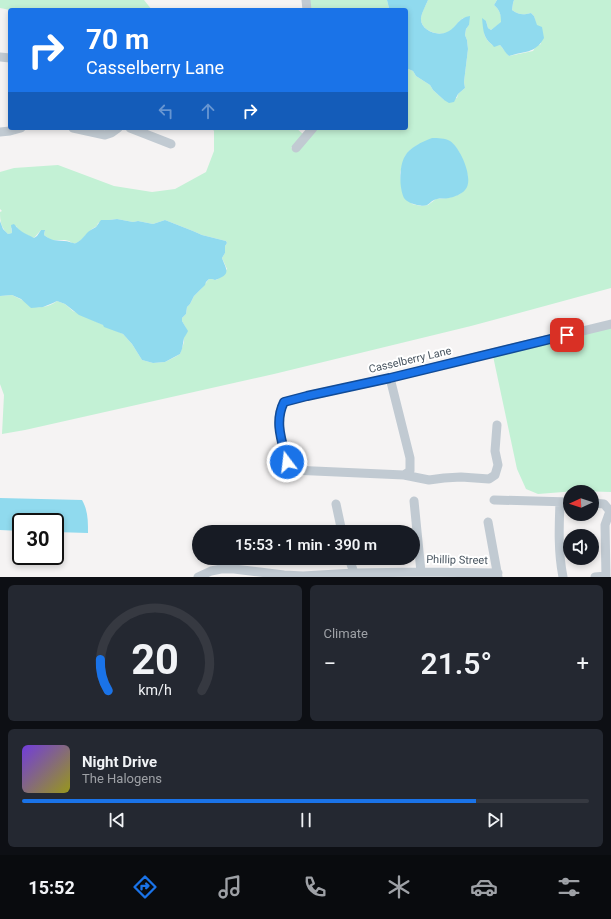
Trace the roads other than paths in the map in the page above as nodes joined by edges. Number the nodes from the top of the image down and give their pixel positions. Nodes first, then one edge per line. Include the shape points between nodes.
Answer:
1 (14, 130) edge
2 (82, 130) edge
3 (115, 130) edge
4 (135, 130) edge
5 (307, 130) edge
6 (0, 132) edge
7 (170, 144) dead end
8 (296, 148) dead end
9 (611, 324) edge
10 (390, 378) junction
11 (497, 425) dead end
12 (404, 476) junction
13 (494, 500) dead end
14 (414, 501) dead end
15 (560, 502) joint
16 (336, 504) dead end
17 (599, 504) edge
18 (610, 512) edge
19 (488, 522) dead end
20 (340, 525) edge
21 (351, 565) edge
22 (421, 572) junction
23 (354, 573) junction
24 (498, 575) edge
25 (321, 576) edge
26 (606, 576) edge
27 (198, 577) edge
28 (563, 577) edge
29 (594, 577) edge

1 - 6 street
2 - 3 street via 105,135
4 - 7 street
5 - 8 street
9 - 10 street, Casselberry Lane
10 - 12 street via 410,458 410,471
10 - 12 street, Casselberry Lane via 284,402 279,430 287,462 292,470
11 - 12 street via 495,451 498,465 495,475 490,479 461,477 429,480
13 - 15 street
14 - 22 street
15 - 28 street via 560,564
16 - 20 street
17 - 18 street via 604,504
18 - 26 street via 605,525
19 - 24 street
21 - 23 street
22 - 23 street, Phillip Street
22 - 24 street, Phillip Street
23 - 25 street, Phillip Street
25 - 27 street, Phillip Street via 221,569
26 - 29 street

